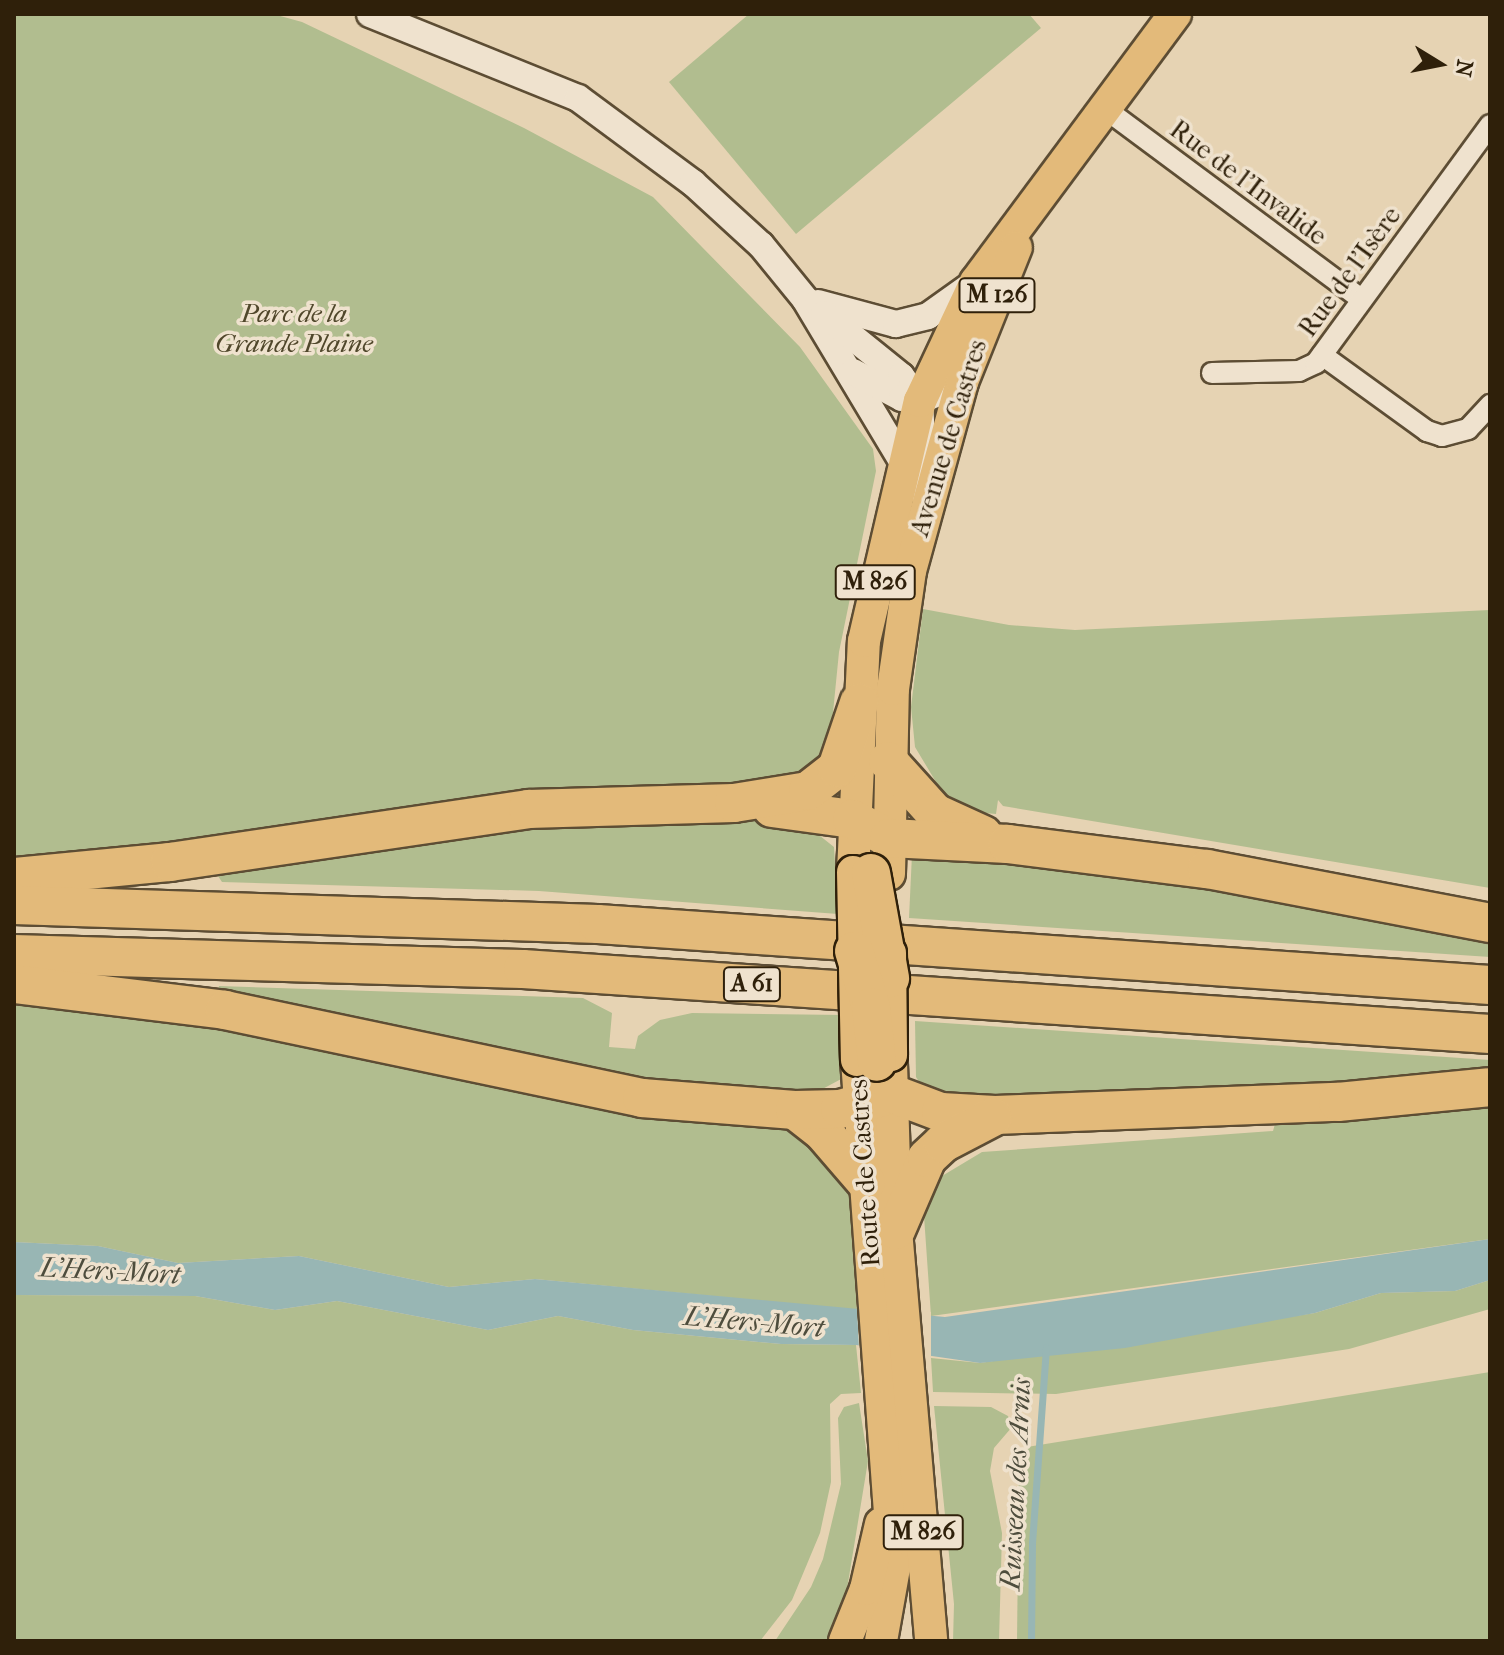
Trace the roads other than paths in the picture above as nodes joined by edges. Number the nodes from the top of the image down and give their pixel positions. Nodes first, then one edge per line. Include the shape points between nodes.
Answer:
1 (370, 14) edge
2 (1175, 14) edge
3 (1104, 108) junction
4 (1490, 125) edge
5 (1033, 207) junction
6 (976, 282) junction
7 (805, 299) junction
8 (1361, 299) junction
9 (1322, 355) junction
10 (853, 372) junction
11 (1212, 373) dead end
12 (962, 382) junction
13 (920, 401) junction
14 (1490, 405) edge
15 (903, 463) junction
16 (926, 504) junction
17 (859, 703) junction
18 (888, 761) junction
19 (734, 803) junction
20 (852, 819) junction
21 (1008, 844) junction
22 (875, 864) junction
23 (14, 877) edge
24 (14, 905) edge
25 (1490, 923) edge
26 (854, 951) joint
27 (14, 954) edge
28 (890, 978) joint
29 (14, 984) edge
30 (1490, 985) edge
31 (1490, 1034) edge
32 (876, 1077) junction
33 (1490, 1087) edge
34 (795, 1110) junction
35 (995, 1115) junction
36 (866, 1182) junction
37 (882, 1229) junction
38 (897, 1422) junction
39 (889, 1489) junction
40 (845, 1641) edge
41 (881, 1641) edge
42 (931, 1641) edge

1 - 7 street via 537,77 623,126 761,245
2 - 3 main road, Avenue de Castres / M 126
3 - 5 main road, Avenue de Castres / M 126
3 - 8 street, Rue de l'Invalide
4 - 8 street, Rue de l'Isère
5 - 6 main road, Avenue de Castres / M 126
5 - 12 main road, Avenue de Castres / M 126
6 - 7 street via 946,306 896,324
6 - 13 main road, Avenue de Castres / M 126
7 - 10 street
7 - 13 street via 901,376
8 - 9 street, Rue de l'Isère
9 - 11 street, Rue de l'Isère via 1299,371
9 - 14 street via 1427,431 1442,436 1468,429
10 - 13 street via 902,398
10 - 15 street
12 - 13 street
12 - 16 main road, Avenue de Castres / M 126
13 - 15 main road, Avenue de Castres / M 126
13 - 16 street
15 - 17 main road, Avenue de Castres / M 826 via 864,641
16 - 18 main road, Avenue de Castres / M 826 via 899,632
17 - 19 highway via 843,756 827,779 808,791
17 - 20 main road, M 826
18 - 21 highway via 935,813
18 - 22 main road, M 826
19 - 20 highway
19 - 23 highway via 528,809 170,862
20 - 22 highway
21 - 22 highway
21 - 25 highway via 1221,871
22 - 26 main road, M 826, bridge
22 - 28 highway, bridge
24 - 30 highway, A 61 via 598,924
26 - 32 highway, bridge via 871,1007
27 - 31 highway, A 61 via 523,969
28 - 32 main road, Route de Castres / M 826, bridge
29 - 34 highway via 225,1010 642,1098
32 - 34 highway
32 - 35 highway via 941,1112
32 - 36 main road, Route de Castres / M 826
32 - 37 main road, Route de Castres / M 826
33 - 35 highway via 1338,1102
34 - 36 highway via 823,1132
35 - 37 highway via 943,1143 927,1158
36 - 37 main road, Route de Castres / M 826
37 - 38 main road, Route de Castres / M 826
38 - 39 main road, Route de Castres / M 826
38 - 42 main road, Route de Castres / M 826
39 - 40 main road via 866,1589
39 - 41 main road, Route de Castres / M 826 via 894,1568

